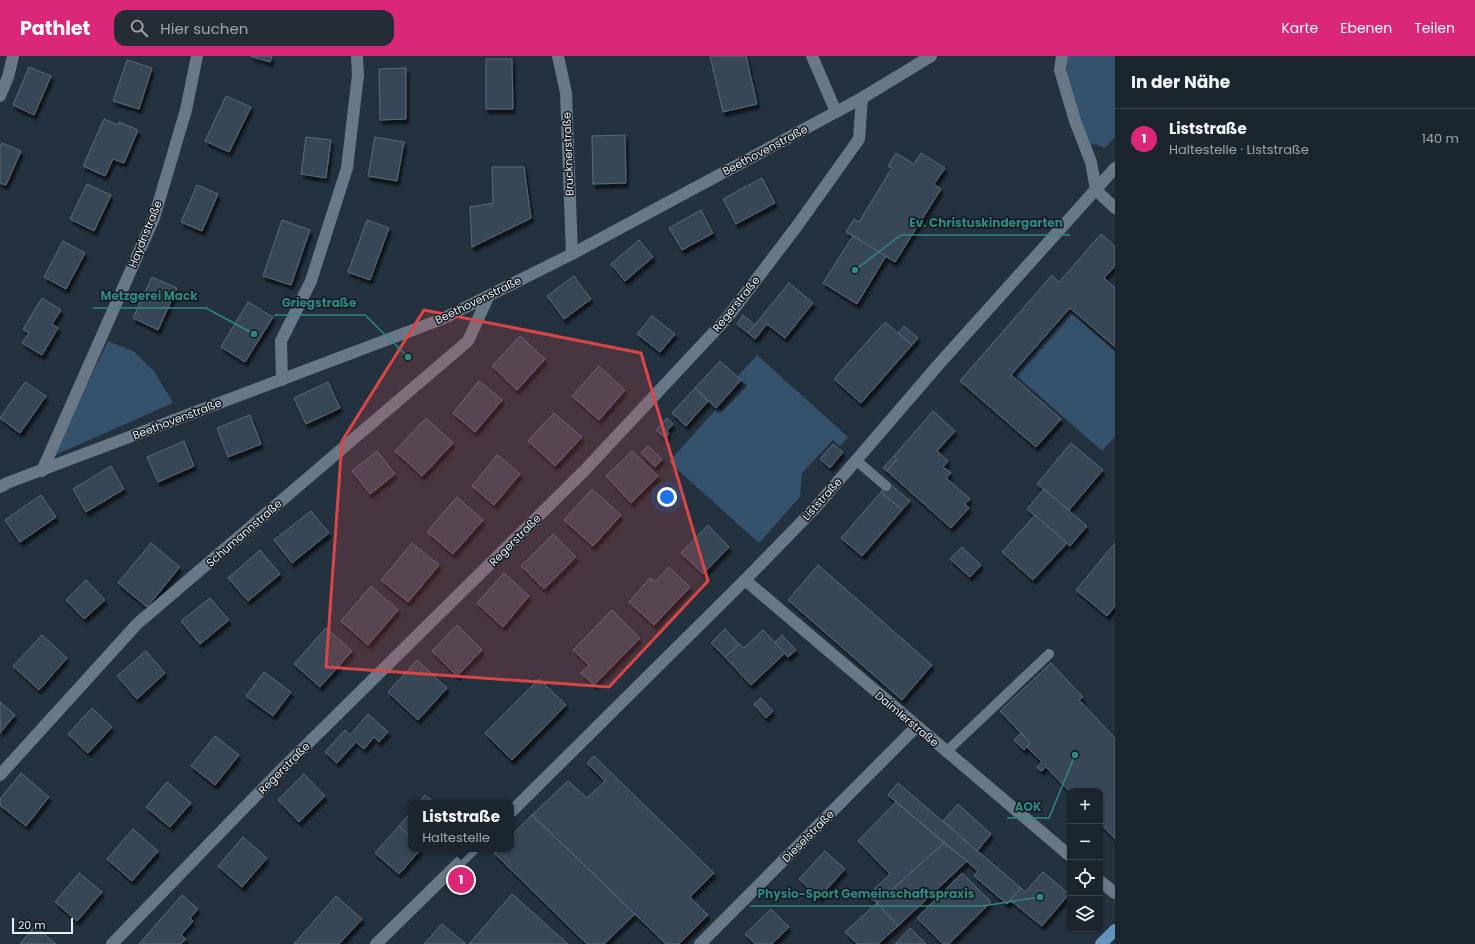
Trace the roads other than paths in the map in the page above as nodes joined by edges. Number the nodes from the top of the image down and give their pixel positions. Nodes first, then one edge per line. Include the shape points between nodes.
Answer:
1 (14, 56) edge
2 (197, 56) edge
3 (357, 56) edge
4 (558, 56) edge
5 (812, 56) edge
6 (931, 56) edge
7 (1062, 56) edge
8 (0, 96) edge
9 (862, 98) junction
10 (836, 112) junction
11 (1115, 168) edge
12 (1096, 190) junction
13 (1115, 208) edge
14 (572, 254) junction
15 (488, 297) junction
16 (282, 380) junction
17 (857, 461) junction
18 (42, 471) junction
19 (886, 486) dead end
20 (0, 487) edge
21 (745, 580) junction
22 (1049, 654) dead end
23 (916, 727) junction
24 (946, 752) junction
25 (0, 775) edge
26 (514, 809) edge
27 (470, 852) edge
28 (1067, 853) edge
29 (1103, 884) edge
30 (1115, 894) edge
31 (1115, 930) edge
32 (112, 944) edge
33 (376, 944) edge
34 (700, 944) edge
35 (1101, 944) edge

1 - 8 street
2 - 18 street, Haydnstraße via 186,110 154,218
3 - 16 street via 358,75 347,168 311,281 281,341
4 - 14 street, Brucknerstraße via 566,93
5 - 10 street
6 - 9 street, Beethovenstraße
7 - 12 street via 1060,70 1075,121 1091,162
9 - 10 street, Beethovenstraße
9 - 32 street, Regerstraße via 859,139 727,318 585,470 274,777
10 - 14 street, Beethovenstraße
11 - 12 street, Liststraße
12 - 13 street
12 - 17 street, Liststraße via 939,364
14 - 15 street, Beethovenstraße
15 - 16 street, Beethovenstraße via 442,319
15 - 25 street, Schumannstraße via 468,342 138,624
16 - 18 street, Beethovenstraße
17 - 19 lane
17 - 21 street, Liststraße
18 - 20 street, Beethovenstraße
21 - 23 street, Daimlerstraße
21 - 26 street, Liststraße
22 - 24 lane
23 - 24 street, Daimlerstraße
23 - 34 street, Dieselstraße
24 - 28 street, Daimlerstraße
27 - 33 street
29 - 30 street
31 - 35 main road

